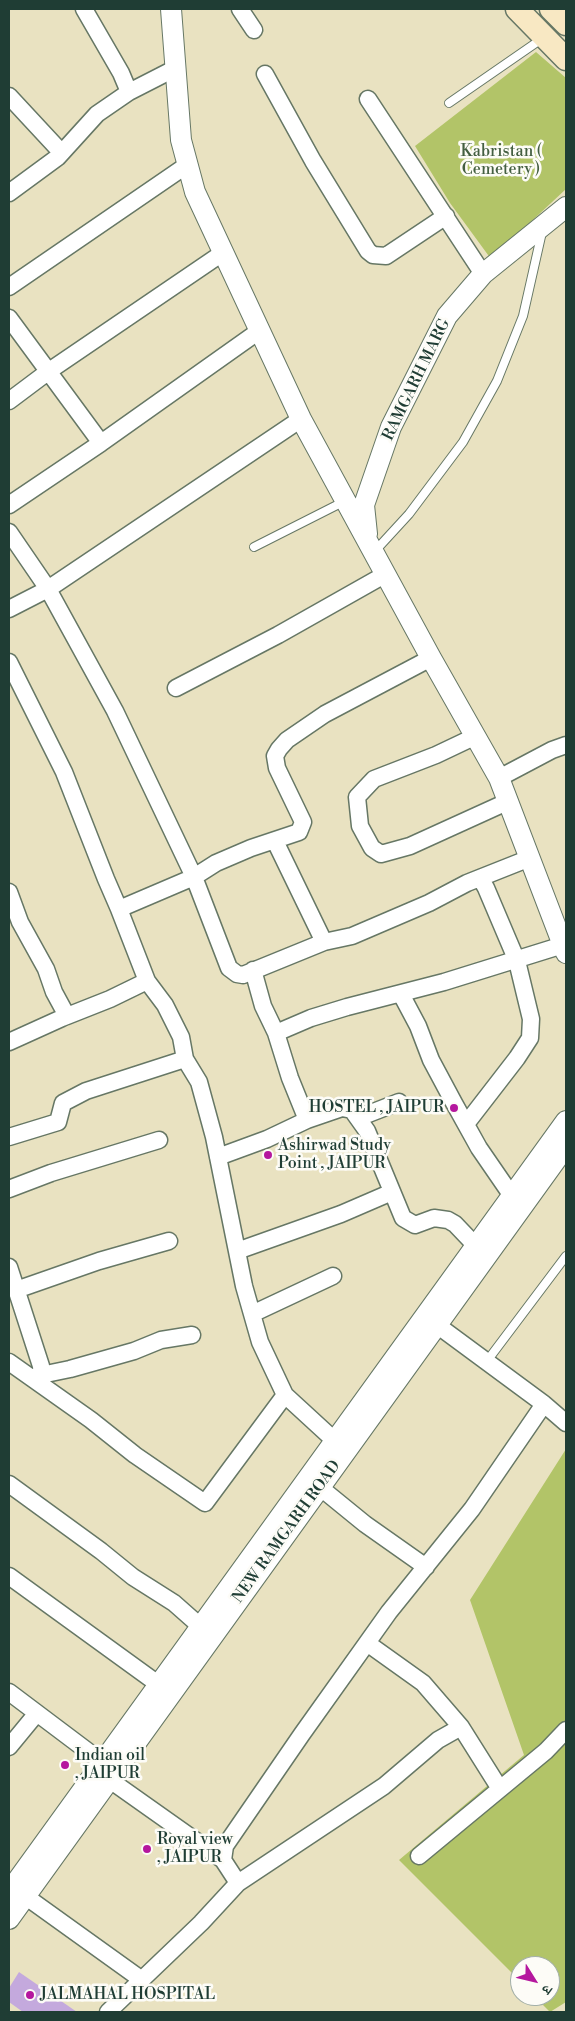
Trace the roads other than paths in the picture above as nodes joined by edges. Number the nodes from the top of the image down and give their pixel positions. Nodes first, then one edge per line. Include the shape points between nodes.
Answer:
1 (84, 9) edge
2 (171, 9) edge
3 (240, 9) edge
4 (517, 9) edge
5 (551, 9) edge
6 (566, 24) edge
7 (254, 30) dead end
8 (545, 37) junction
9 (566, 59) edge
10 (174, 69) junction
11 (265, 74) dead end
12 (129, 92) junction
13 (9, 96) edge
14 (368, 100) dead end
15 (449, 103) dead end
16 (61, 152) junction
17 (187, 165) junction
18 (9, 193) edge
19 (566, 207) edge
20 (446, 216) junction
21 (544, 226) junction
22 (224, 252) junction
23 (483, 274) junction
24 (9, 287) edge
25 (9, 318) edge
26 (259, 330) junction
27 (49, 371) junction
28 (9, 401) edge
29 (301, 419) junction
30 (100, 443) junction
31 (345, 501) junction
32 (9, 505) edge
33 (9, 532) edge
34 (254, 547) dead end
35 (370, 547) junction
36 (386, 574) junction
37 (48, 589) junction
38 (9, 609) edge
39 (431, 658) junction
40 (9, 662) edge
41 (176, 688) dead end
42 (476, 736) junction
43 (566, 745) edge
44 (500, 778) junction
45 (508, 801) junction
46 (274, 842) junction
47 (530, 858) junction
48 (194, 877) junction
49 (479, 879) junction
50 (9, 892) edge
51 (119, 909) junction
52 (324, 942) junction
53 (565, 949) edge
54 (518, 960) junction
55 (253, 970) junction
56 (147, 980) junction
57 (401, 994) junction
58 (67, 1016) junction
59 (276, 1033) junction
60 (9, 1042) edge
61 (185, 1058) junction
62 (399, 1102) dead end
63 (358, 1118) junction
64 (307, 1120) junction
65 (566, 1121) edge
66 (466, 1124) junction
67 (9, 1137) edge
68 (159, 1140) dead end
69 (566, 1146) edge
70 (218, 1157) junction
71 (9, 1189) edge
72 (392, 1192) junction
73 (512, 1196) junction
74 (169, 1241) dead end
75 (476, 1245) junction
76 (237, 1251) junction
77 (566, 1256) edge
78 (9, 1267) edge
79 (334, 1276) dead end
80 (16, 1290) junction
81 (252, 1314) junction
82 (438, 1325) junction
83 (192, 1335) dead end
84 (487, 1361) junction
85 (9, 1362) edge
86 (41, 1380) junction
87 (285, 1395) junction
88 (544, 1404) junction
89 (566, 1423) edge
90 (334, 1440) junction
91 (313, 1482) junction
92 (9, 1484) edge
93 (426, 1566) junction
94 (9, 1576) edge
95 (200, 1626) junction
96 (367, 1643) junction
97 (158, 1684) junction
98 (9, 1692) edge
99 (37, 1713) junction
100 (461, 1727) junction
101 (566, 1730) edge
102 (9, 1747) edge
103 (103, 1771) junction
104 (500, 1789) junction
105 (419, 1856) dead end
106 (224, 1860) junction
107 (238, 1883) junction
108 (17, 1894) edge
109 (9, 1919) edge
110 (142, 1980) junction
111 (108, 2012) edge

1 - 12 street
2 - 10 street
3 - 7 street
4 - 8 main road
5 - 6 main road
8 - 9 main road
8 - 15 lane
10 - 12 street
10 - 17 street via 181,140
11 - 20 street via 313,161 373,255 386,256
12 - 16 street via 97,114
13 - 16 street
14 - 20 street
16 - 18 street
17 - 22 street via 195,192
17 - 24 street
19 - 21 street, RAMGARH MARG
20 - 23 street
21 - 23 street, RAMGARH MARG
21 - 35 lane via 523,316 497,381 442,472 409,514
22 - 26 street
22 - 27 street
23 - 35 street, RAMGARH MARG via 446,316 391,427 364,505
25 - 27 street
26 - 29 street
26 - 30 street
27 - 28 street
27 - 30 street
29 - 31 street
29 - 37 street
30 - 32 street
31 - 34 lane
31 - 35 street
33 - 37 street
35 - 36 street
36 - 39 street
36 - 41 street
37 - 38 street
37 - 48 street via 115,710
39 - 42 street
39 - 46 street via 324,714 278,748 275,756 277,768 303,822 299,832
40 - 51 street via 64,772
42 - 44 street
42 - 45 street via 374,779 357,797 360,826 372,848 381,854 410,846
43 - 44 street
44 - 45 street
45 - 47 street
46 - 48 street via 216,863
46 - 52 street
47 - 49 street
47 - 53 street
48 - 51 street
48 - 55 street via 229,968 243,975
49 - 52 street via 352,936
49 - 54 street via 495,906
50 - 58 street via 20,922
51 - 56 street
52 - 55 street
53 - 54 street
54 - 57 street
54 - 66 street via 531,1019 530,1038
55 - 59 street via 263,1006
56 - 58 street
56 - 61 street via 165,1004 181,1037
57 - 59 street via 311,1018
57 - 66 street via 431,1060
58 - 60 street
59 - 64 street
61 - 67 street via 86,1091 63,1103 58,1122
61 - 70 street via 199,1082
62 - 63 street
63 - 64 street via 352,1110 342,1108
63 - 72 street via 367,1131
64 - 70 street
65 - 73 street, NEW RAMGARH ROAD
66 - 73 street
68 - 71 street
69 - 82 street, NEW RAMGARH ROAD
70 - 76 street
72 - 75 street via 407,1222 415,1226 434,1218 448,1220
72 - 76 street
73 - 75 street, NEW RAMGARH ROAD
74 - 80 street
75 - 90 street, NEW RAMGARH ROAD
76 - 81 street
77 - 84 lane
78 - 80 street
79 - 81 street
80 - 86 street via 41,1366
81 - 87 street via 260,1342
82 - 84 street
82 - 91 street, NEW RAMGARH ROAD
83 - 86 street via 161,1340
84 - 88 street
85 - 86 street
86 - 87 street via 135,1455 205,1503
87 - 90 street
88 - 89 street
88 - 93 street via 472,1509
90 - 91 street, NEW RAMGARH ROAD
91 - 93 street via 365,1524
91 - 95 street, NEW RAMGARH ROAD
91 - 103 street, NEW RAMGARH ROAD
92 - 95 street
93 - 96 street
94 - 97 street
95 - 97 street, NEW RAMGARH ROAD
96 - 100 street via 423,1683
96 - 106 street via 230,1838 225,1846
97 - 103 street, NEW RAMGARH ROAD
98 - 99 street
99 - 102 street
99 - 103 street
100 - 104 street
100 - 107 street via 438,1740 384,1786
101 - 104 street
103 - 106 street
103 - 108 street, NEW RAMGARH ROAD
104 - 105 street
106 - 107 street
107 - 110 street
108 - 109 street, NEW RAMGARH ROAD
108 - 110 street
110 - 111 street

